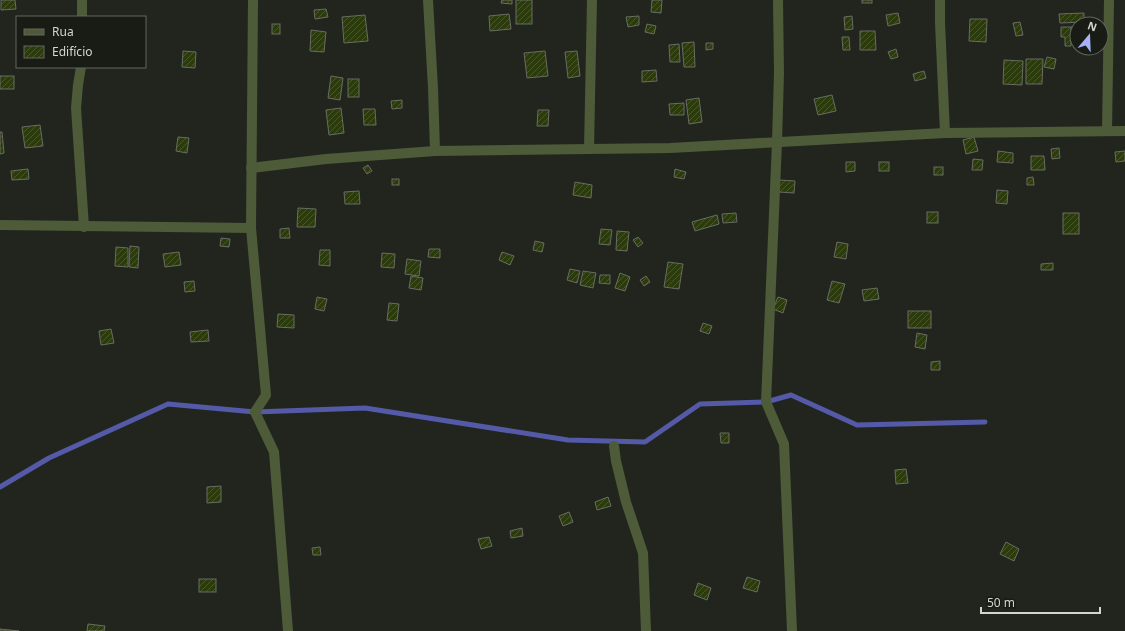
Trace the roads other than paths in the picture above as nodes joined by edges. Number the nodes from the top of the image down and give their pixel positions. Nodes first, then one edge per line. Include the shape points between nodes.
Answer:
1 (82, 0) edge
2 (254, 0) edge
3 (428, 0) edge
4 (592, 0) edge
5 (778, 0) edge
6 (940, 0) edge
7 (1109, 0) edge
8 (82, 16) edge
9 (81, 68) edge
10 (1107, 131) junction
11 (1125, 131) edge
12 (945, 133) junction
13 (777, 142) junction
14 (589, 149) junction
15 (434, 151) junction
16 (251, 168) junction
17 (0, 225) edge
18 (84, 227) junction
19 (251, 228) junction
20 (614, 446) dead end
21 (288, 631) edge
22 (646, 631) edge
23 (792, 631) edge

1 - 8 street
2 - 16 street
3 - 15 street
4 - 14 street
5 - 13 street
6 - 12 street
7 - 10 street
9 - 18 street via 76,108
10 - 11 street
10 - 12 street
12 - 13 street
13 - 14 street via 670,148
13 - 23 street via 766,402 784,444
14 - 15 street
15 - 16 street via 326,159
16 - 19 street
17 - 18 street
18 - 19 street
19 - 21 street via 266,395 255,412 274,452
20 - 22 street via 626,502 643,553

